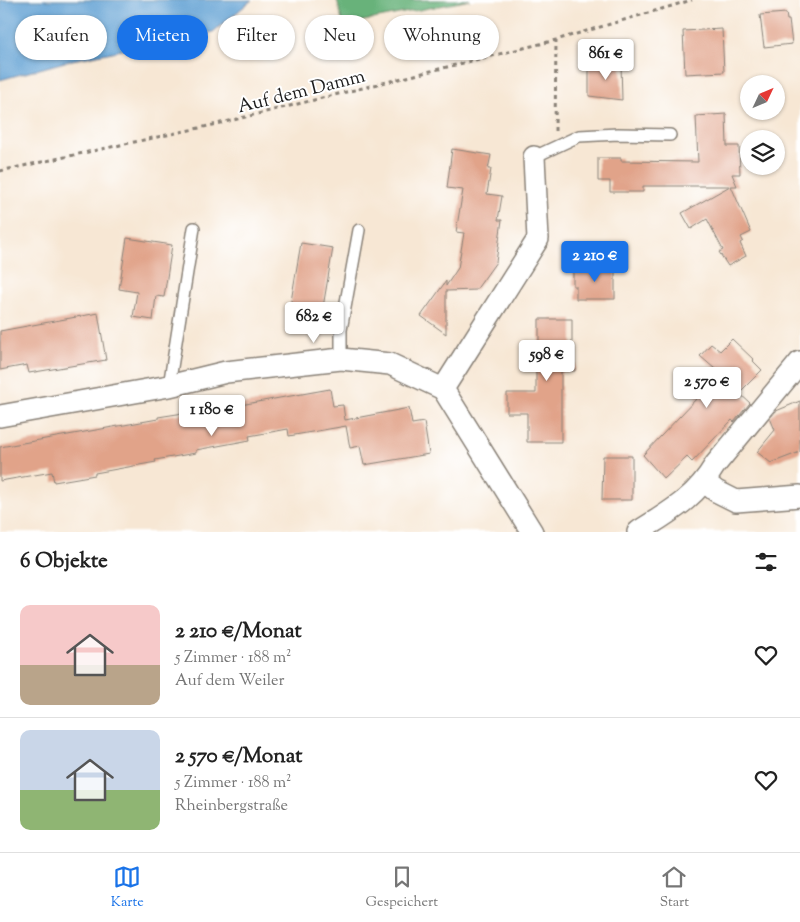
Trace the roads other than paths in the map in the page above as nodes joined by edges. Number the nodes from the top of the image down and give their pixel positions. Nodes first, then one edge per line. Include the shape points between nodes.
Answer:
1 (670, 135) dead end
2 (534, 157) joint
3 (194, 228) dead end
4 (359, 230) dead end
5 (341, 359) junction
6 (800, 362) edge
7 (168, 386) junction
8 (443, 390) junction
9 (0, 416) edge
10 (705, 482) junction
11 (800, 496) edge
12 (532, 532) edge
13 (638, 532) edge

1 - 2 lane via 579,136
2 - 8 street via 538,239
3 - 7 lane
4 - 5 lane via 341,330
5 - 7 street via 226,372
5 - 8 street via 390,364
6 - 10 street
7 - 9 street
8 - 12 street
10 - 11 street via 736,501
10 - 13 street via 682,504

